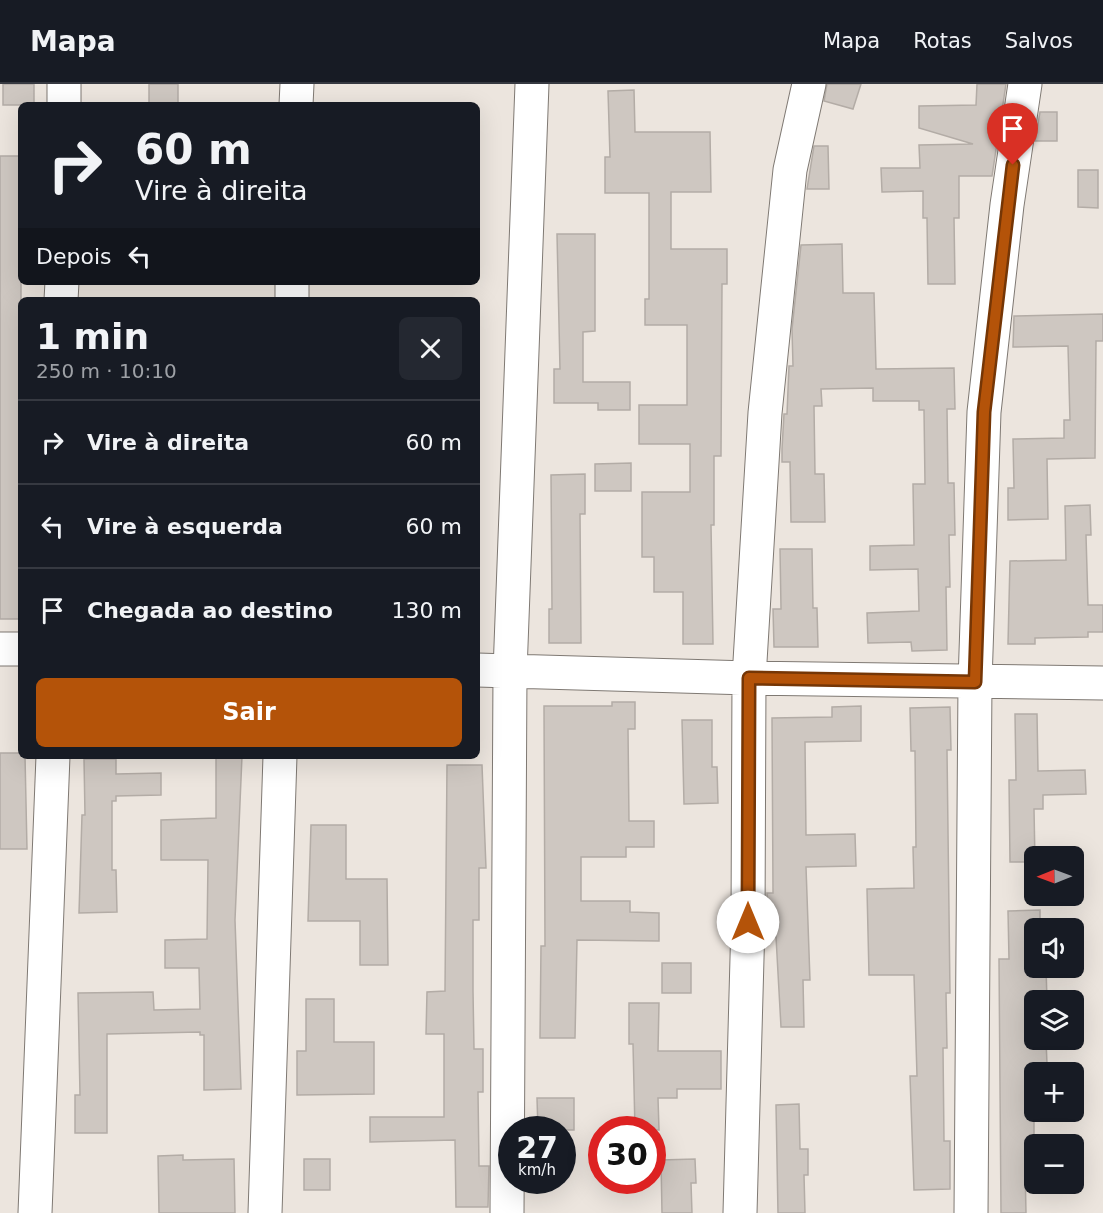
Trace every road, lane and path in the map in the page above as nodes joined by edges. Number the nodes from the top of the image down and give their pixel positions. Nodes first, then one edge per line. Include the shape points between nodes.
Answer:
1 (64, 84) edge
2 (297, 84) edge
3 (532, 84) edge
4 (809, 84) edge
5 (1025, 84) edge
6 (64, 102) edge
7 (296, 102) edge
8 (0, 649) edge
9 (18, 649) edge
10 (480, 670) edge
11 (510, 672) junction
12 (749, 678) junction
13 (975, 682) junction
14 (1103, 683) edge
15 (53, 759) edge
16 (280, 759) edge
17 (35, 1213) edge
18 (266, 1213) edge
19 (507, 1213) edge
20 (740, 1213) edge
21 (970, 1213) edge

1 - 6 street
2 - 7 street
3 - 11 street
4 - 12 street via 790,170 765,412
5 - 13 street via 1006,205 984,412
8 - 9 street
10 - 11 street
11 - 12 street
11 - 19 street
12 - 13 street
12 - 20 street via 748,922
13 - 14 street
13 - 21 street
15 - 17 street
16 - 18 street

